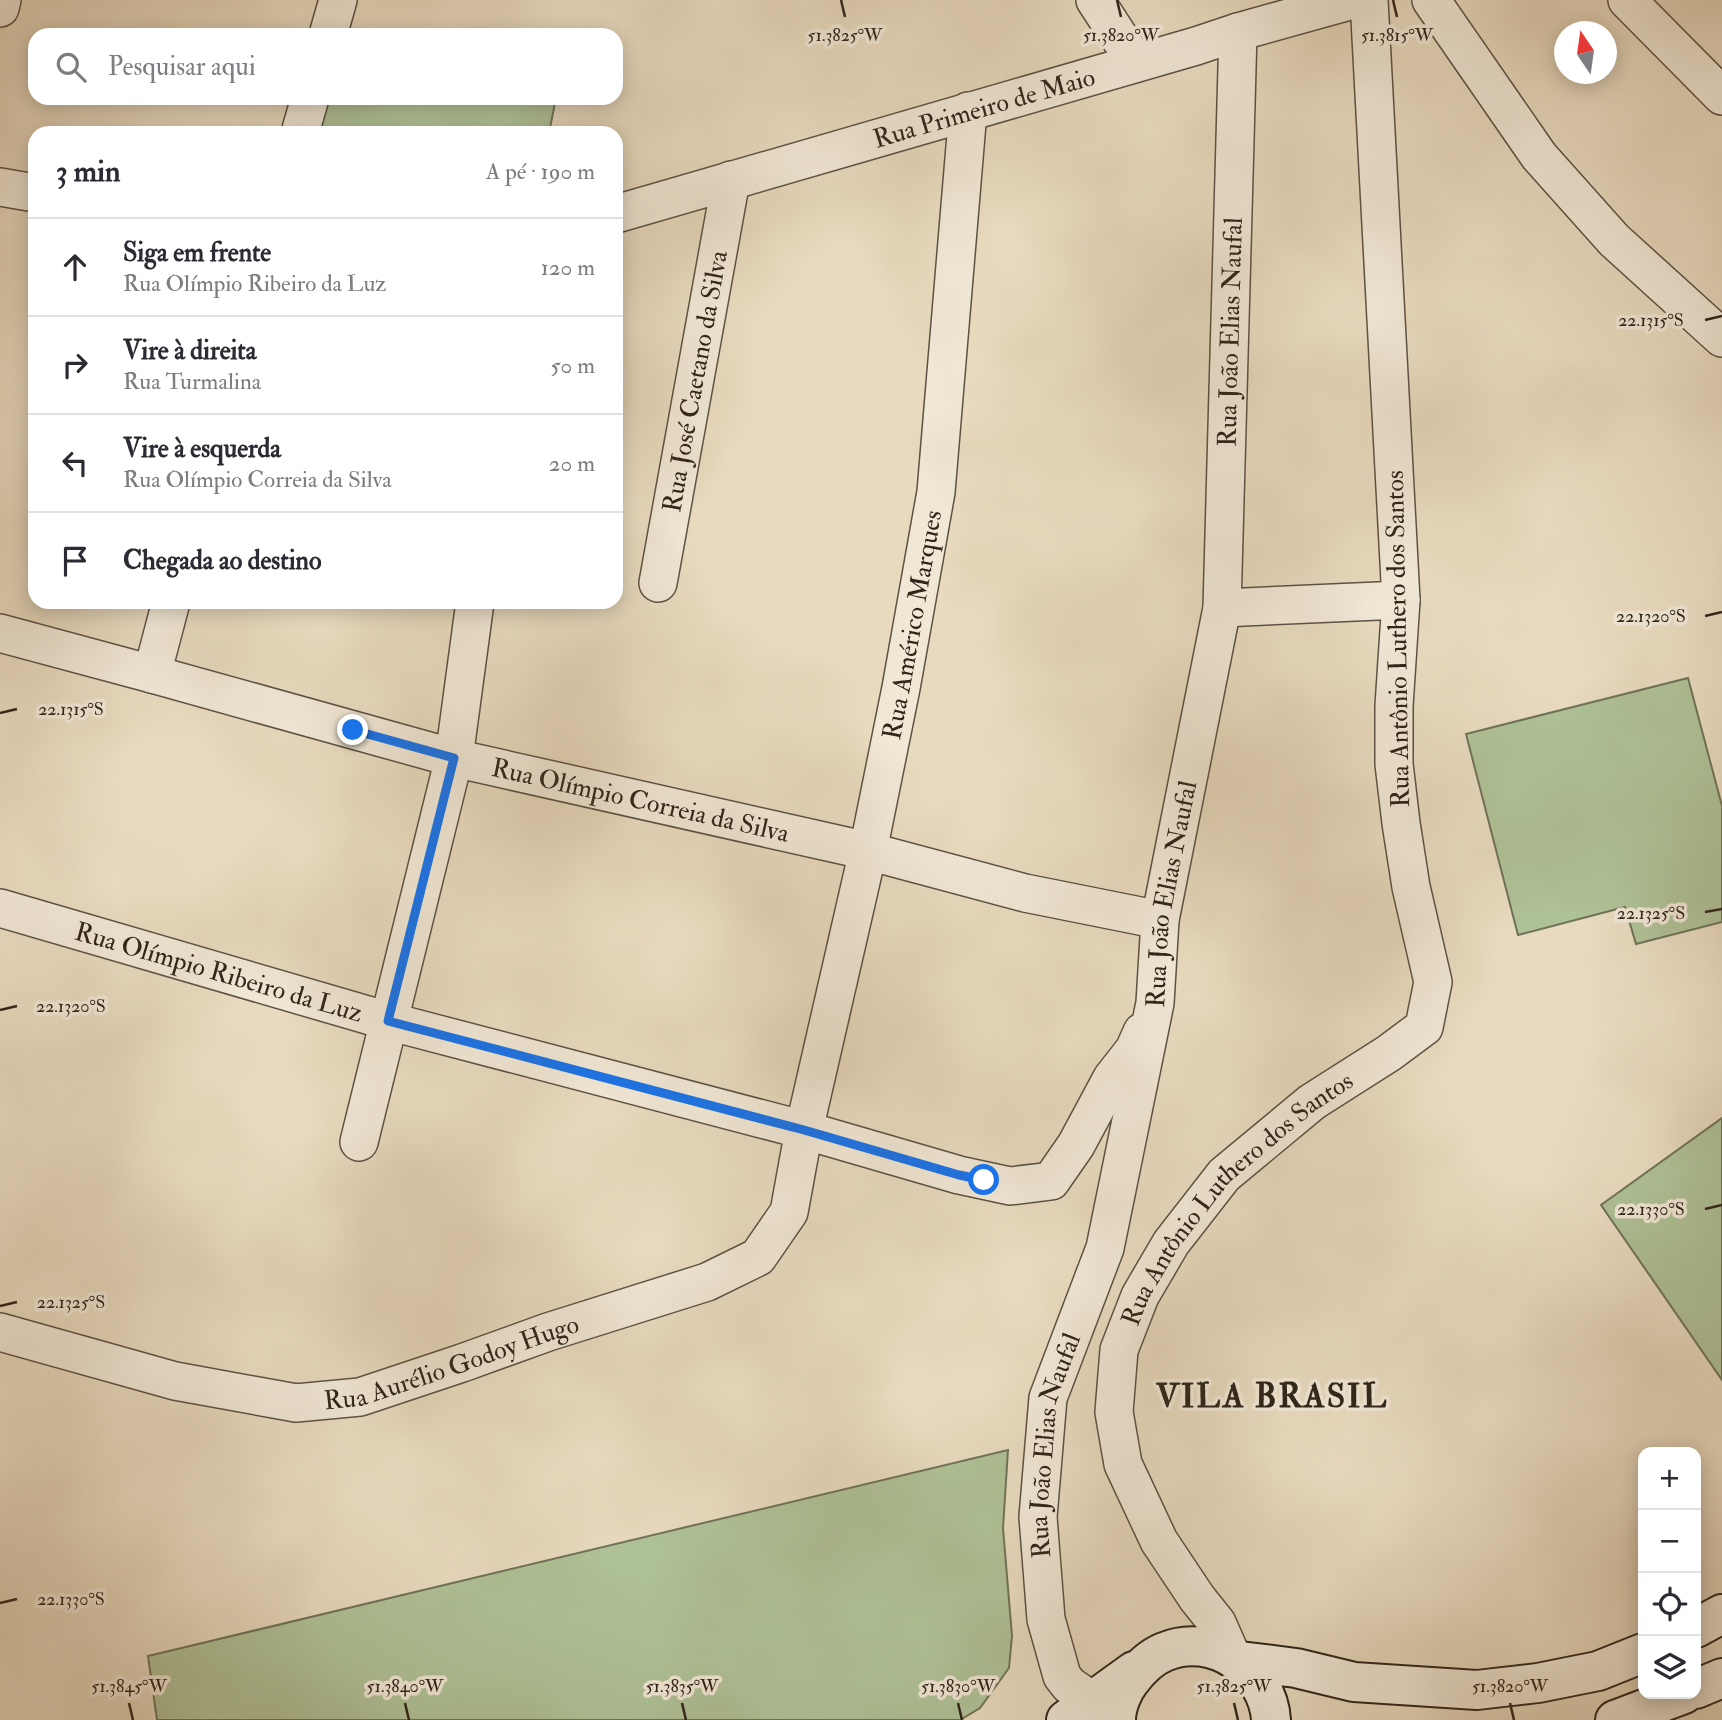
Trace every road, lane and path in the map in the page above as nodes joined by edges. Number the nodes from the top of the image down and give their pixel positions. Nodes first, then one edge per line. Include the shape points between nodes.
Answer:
1 (2, 0) edge
2 (338, 0) edge
3 (1095, 0) edge
4 (1353, 0) edge
5 (1369, 0) edge
6 (1431, 0) edge
7 (1626, 0) edge
8 (0, 8) edge
9 (330, 28) edge
10 (1238, 32) junction
11 (1136, 63) junction
12 (1722, 96) edge
13 (308, 105) edge
14 (968, 111) junction
15 (302, 126) edge
16 (731, 180) junction
17 (0, 187) edge
18 (28, 192) edge
19 (623, 212) edge
20 (1722, 338) edge
21 (658, 583) dead end
22 (1401, 600) junction
23 (1222, 608) junction
24 (169, 609) edge
25 (474, 609) edge
26 (0, 633) edge
27 (152, 674) junction
28 (454, 758) junction
29 (868, 851) junction
30 (0, 908) edge
31 (1160, 920) junction
32 (1155, 1003) junction
33 (388, 1021) junction
34 (804, 1130) junction
35 (359, 1142) dead end
36 (0, 1332) edge
37 (1069, 1343) junction
38 (1119, 1350) junction
39 (1722, 1614) edge
40 (1701, 1625) edge
41 (1638, 1655) edge
42 (1236, 1659) junction
43 (1722, 1678) edge
44 (1701, 1687) edge
45 (1671, 1699) edge
46 (1098, 1714) edge
47 (1271, 1720) edge
48 (1615, 1720) edge

1 - 8 street
2 - 9 street
3 - 11 street
4 - 10 street, Rua Primeiro de Maio
5 - 22 street, Rua Antônio Luthero dos Santos
6 - 20 street via 1539,156 1614,240
7 - 12 street
10 - 11 street, Rua Primeiro de Maio
10 - 23 street, Rua João Elias Naufal
11 - 14 street, Rua Primeiro de Maio
13 - 15 street
14 - 16 street, Rua Primeiro de Maio
14 - 29 street, Rua Américo Marques via 936,492
16 - 19 street, Rua Primeiro de Maio
16 - 21 street, Rua José Caetano da Silva
17 - 18 street
22 - 23 street
22 - 38 street, Rua Antônio Luthero dos Santos via 1394,764 1411,887 1433,982 1424,1027 1312,1102 1224,1175 1171,1243 1140,1296
23 - 31 street, Rua João Elias Naufal
24 - 27 street
25 - 28 street
26 - 27 street, Rua Olímpio Correia da Silva
27 - 28 street, Rua Olímpio Correia da Silva
28 - 29 street, Rua Olímpio Correia da Silva
28 - 33 street
29 - 31 street, Rua Olímpio Correia da Silva via 1024,893
29 - 34 street, Rua Américo Marques
30 - 33 street, Rua Olímpio Ribeiro da Luz
31 - 32 street, Rua João Elias Naufal
32 - 34 street, Rua Olímpio Ribeiro da Luz via 1134,1050 1112,1078 1051,1181 1010,1186
32 - 37 street, Rua João Elias Naufal via 1105,1248
33 - 34 street, Rua Olímpio Ribeiro da Luz
33 - 35 street
34 - 36 street, Rua Aurélio Godoy Hugo via 789,1212 758,1257 707,1282 360,1397 296,1403 175,1381
37 - 38 street
37 - 46 street, Rua João Elias Naufal via 1048,1398 1038,1517 1046,1619 1062,1676
38 - 42 street, Rua Antônio Luthero dos Santos via 1114,1412 1123,1464 1159,1541 1217,1623
39 - 40 street
41 - 42 street via 1598,1671 1477,1690 1354,1682
42 - 46 street via 1189,1646 1165,1652 1142,1666
42 - 47 street via 1259,1681
43 - 44 street
45 - 48 street

